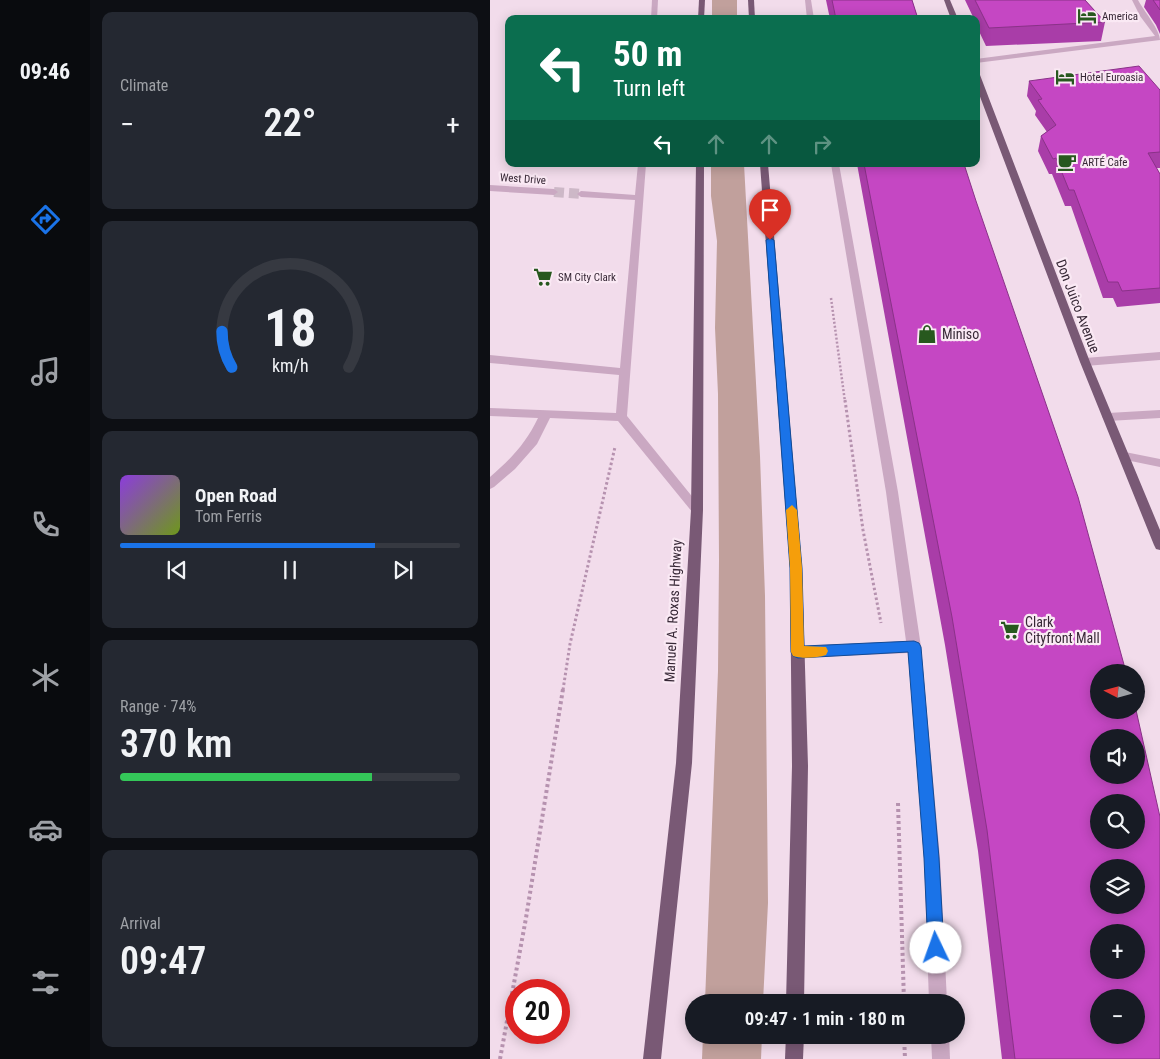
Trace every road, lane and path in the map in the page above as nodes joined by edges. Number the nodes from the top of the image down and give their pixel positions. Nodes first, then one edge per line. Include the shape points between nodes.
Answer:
1 (655, 0) edge
2 (702, 0) edge
3 (750, 0) edge
4 (808, 0) edge
5 (947, 0) edge
6 (1135, 0) edge
7 (654, 15) edge
8 (702, 15) edge
9 (752, 15) edge
10 (810, 15) edge
11 (953, 15) edge
12 (1160, 38) edge
13 (980, 60) edge
14 (980, 85) edge
15 (642, 167) edge
16 (700, 167) edge
17 (764, 167) edge
18 (836, 167) edge
19 (490, 188) edge
20 (554, 192) tunnel mouth
21 (581, 194) tunnel mouth
22 (640, 198) junction
23 (830, 288) dead end
24 (1160, 356) edge
25 (490, 360) edge
26 (1086, 362) junction
27 (624, 372) junction
28 (490, 412) edge
29 (546, 414) junction
30 (1160, 414) edge
31 (621, 417) junction
32 (1108, 418) junction
33 (1125, 456) junction
34 (1160, 463) edge
35 (490, 484) edge
36 (697, 510) junction
37 (1160, 545) edge
38 (914, 647) junction
39 (886, 648) junction
40 (798, 652) junction
41 (897, 798) dead end
42 (796, 994) edge
43 (904, 994) edge
44 (938, 994) edge
45 (795, 1044) edge
46 (904, 1044) edge
47 (940, 1044) edge
48 (500, 1059) edge
49 (652, 1059) edge
50 (794, 1059) edge
51 (905, 1059) edge
52 (941, 1059) edge

1 - 7 street
2 - 8 main road
3 - 9 main road
4 - 10 street
5 - 11 main road
6 - 12 street
12 - 13 street
14 - 26 main road, Don Juico Avenue
15 - 22 street
16 - 36 main road, Manuel A. Roxas Highway
17 - 40 main road via 796,568
18 - 38 street via 894,502
19 - 20 street, West Drive
21 - 22 street
22 - 27 street
23 - 39 path via 863,530
24 - 26 street
25 - 27 street
26 - 32 main road, Don Juico Avenue
27 - 31 street
28 - 29 street
29 - 31 street
29 - 35 street via 533,441
30 - 32 street
31 - 36 street
31 - 48 path via 570,644
32 - 33 main road, Don Juico Avenue
33 - 34 street
33 - 37 main road, Don Juico Avenue
36 - 49 main road, Manuel A. Roxas Highway via 684,763
38 - 39 street
38 - 44 street via 932,858
39 - 40 street
40 - 42 main road via 800,766
41 - 43 path
45 - 50 main road
46 - 51 path
47 - 52 street

